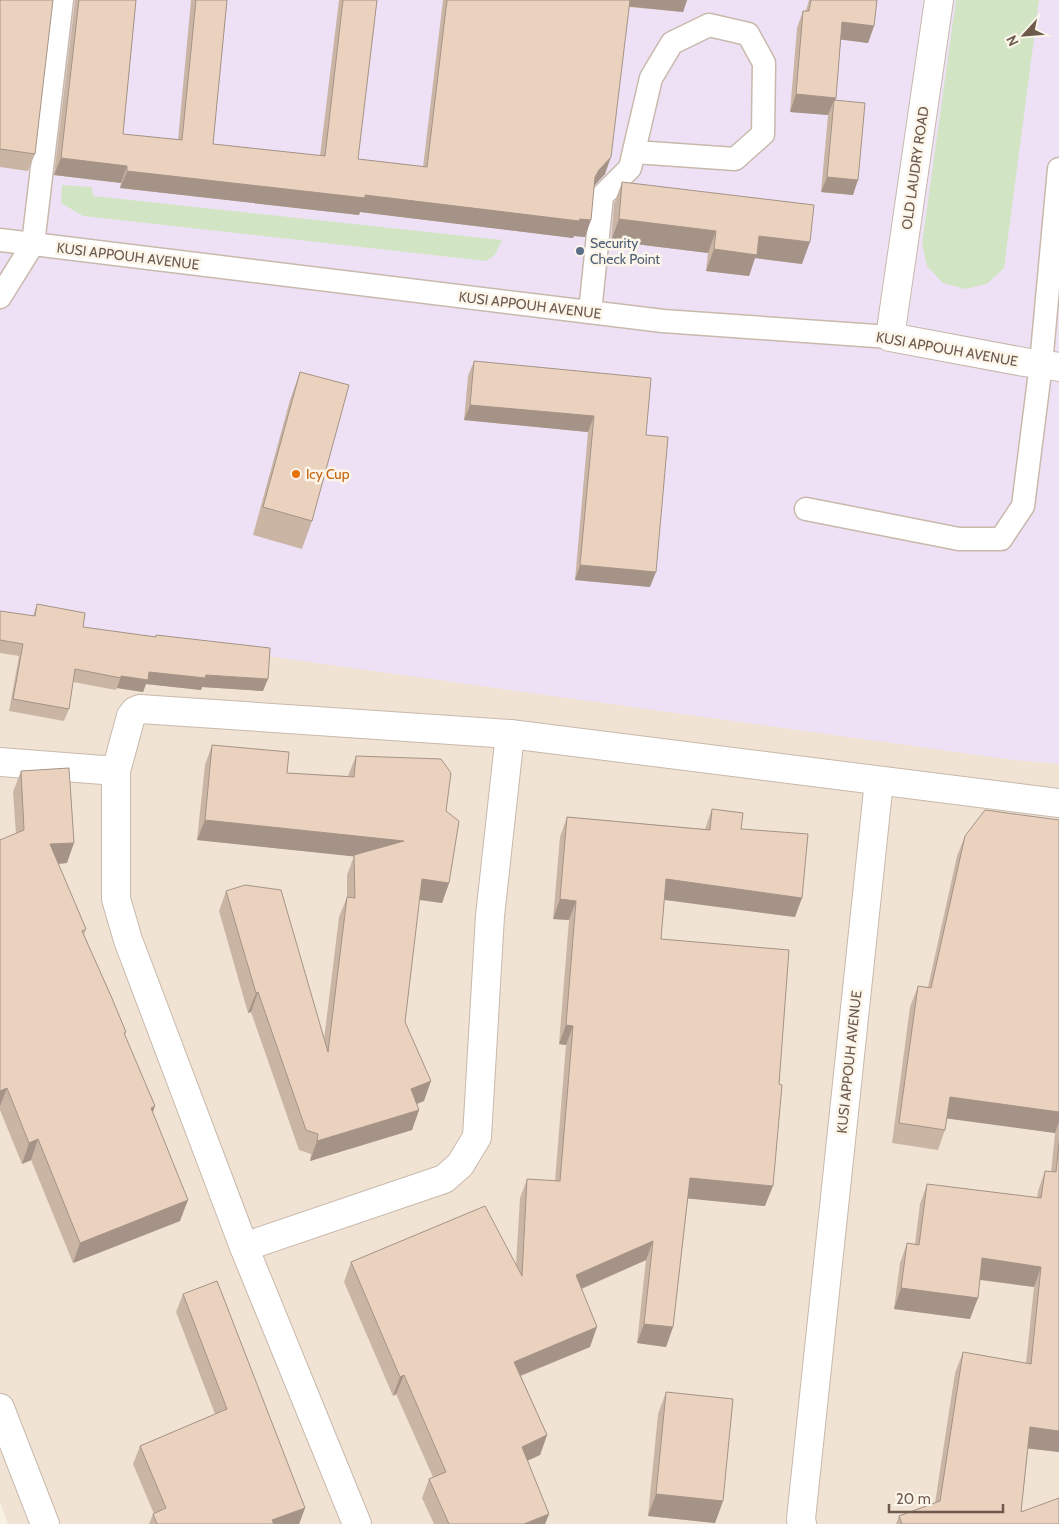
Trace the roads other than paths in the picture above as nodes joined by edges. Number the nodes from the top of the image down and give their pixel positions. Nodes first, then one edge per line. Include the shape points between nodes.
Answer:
1 (62, 0) edge
2 (939, 0) edge
3 (635, 152) junction
4 (1059, 170) edge
5 (0, 240) edge
6 (34, 244) junction
7 (0, 297) edge
8 (590, 312) junction
9 (890, 337) junction
10 (1050, 366) edge
11 (806, 508) dead end
12 (510, 734) junction
13 (0, 762) edge
14 (116, 771) junction
15 (879, 780) junction
16 (1059, 803) edge
17 (244, 1247) junction
18 (0, 1408) edge
19 (44, 1524) edge
20 (357, 1524) edge
21 (802, 1524) edge

1 - 6 lane
2 - 9 street, OLD LAUDRY ROAD
3 - 3 lane via 651,78 672,43 709,25 748,34 764,63 763,134 735,159
3 - 8 lane via 630,168 602,196
4 - 10 lane
5 - 6 lane, KUSI APPOUH AVENUE
6 - 7 lane
6 - 8 lane, KUSI APPOUH AVENUE
8 - 9 lane, KUSI APPOUH AVENUE via 663,321
9 - 10 street, KUSI APPOUH AVENUE
10 - 11 lane via 1023,506 1001,539 958,539
12 - 14 street via 140,710 131,716
12 - 15 street
12 - 17 street via 490,916 477,1138 460,1165 444,1179
13 - 14 street
14 - 17 street via 116,899 128,940
15 - 16 street
15 - 21 street, KUSI APPOUH AVENUE
17 - 20 street
18 - 19 street

